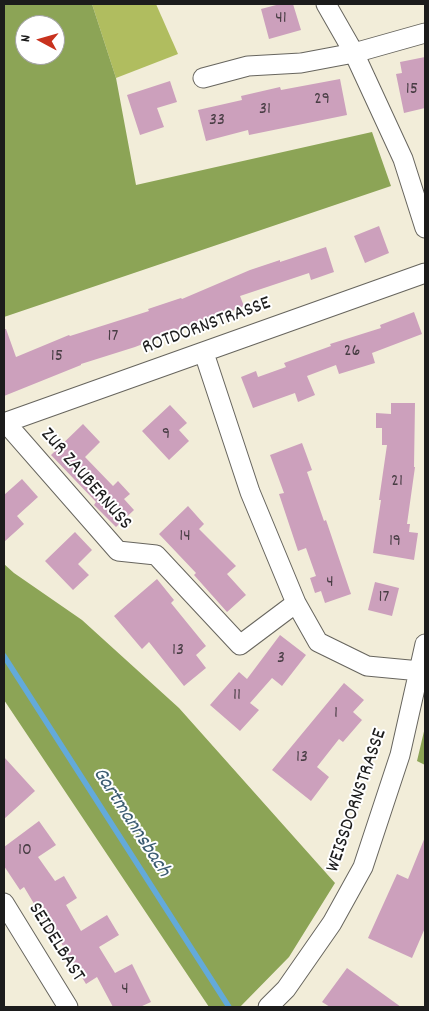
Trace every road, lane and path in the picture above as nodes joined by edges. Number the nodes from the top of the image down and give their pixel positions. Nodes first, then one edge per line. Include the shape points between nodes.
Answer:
1 (326, 4) edge
2 (425, 33) edge
3 (354, 52) junction
4 (203, 78) dead end
5 (425, 228) edge
6 (425, 273) edge
7 (204, 353) junction
8 (4, 422) edge
9 (296, 603) junction
10 (425, 644) edge
11 (420, 671) junction
12 (4, 902) edge
13 (68, 1007) edge
14 (268, 1007) edge

1 - 3 street
2 - 3 street
3 - 4 street via 301,64 248,66
3 - 5 street via 403,159
6 - 7 street, ROTDORNSTRASSE
7 - 8 street, ROTDORNSTRASSE
7 - 9 street via 250,492
8 - 9 street, ZUR ZAUBERNUSS via 118,551 156,555 240,645
9 - 11 street via 318,642 367,666
10 - 11 street, WEISSDORNSTRASSE
11 - 14 street, WEISSDORNSTRASSE via 400,755 363,868 332,923 286,989
12 - 13 street, SEIDELBAST

